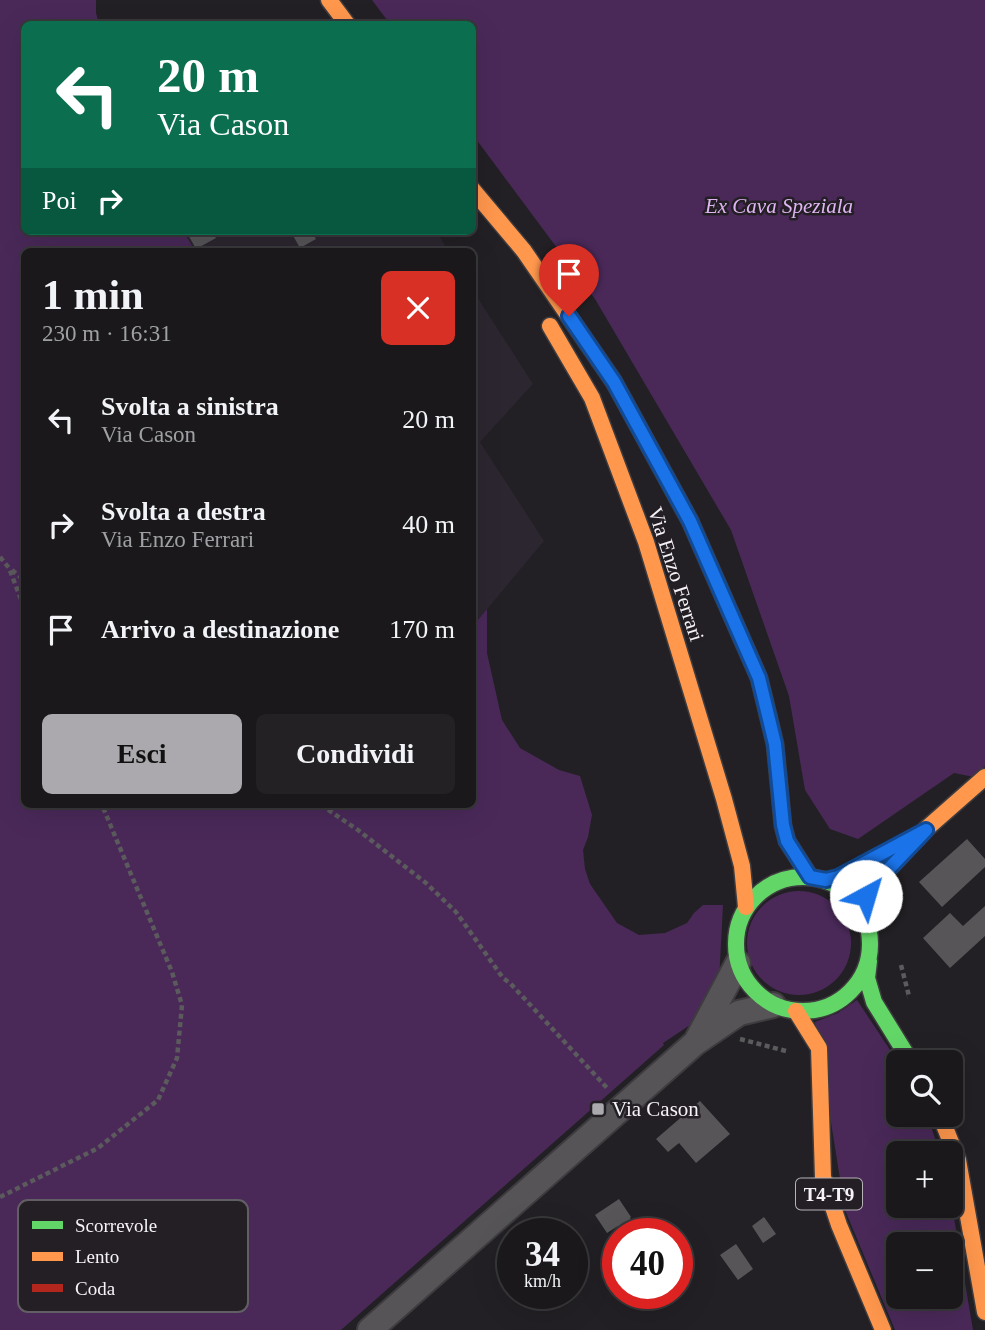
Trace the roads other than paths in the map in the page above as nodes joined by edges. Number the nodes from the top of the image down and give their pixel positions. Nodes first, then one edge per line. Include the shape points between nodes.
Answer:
1 (329, 0) edge
2 (345, 21) edge
3 (476, 194) edge
4 (476, 208) edge
5 (507, 254) dead end
6 (540, 309) dead end
7 (985, 777) edge
8 (926, 830) junction
9 (880, 854) dead end
10 (848, 872) dead end
11 (818, 878) junction
12 (746, 906) junction
13 (863, 913) junction
14 (869, 961) junction
15 (738, 963) junction
16 (784, 1008) junction
17 (695, 1043) junction
18 (904, 1050) edge
19 (945, 1127) edge
20 (985, 1312) edge
21 (370, 1330) edge
22 (883, 1330) edge

1 - 2 main road
3 - 11 main road, Via Enzo Ferrari via 524,251 614,382 690,521 759,678 775,744 787,841
4 - 5 main road
6 - 12 main road, Via Enzo Ferrari via 592,398 646,542 728,812 742,866
7 - 8 main road
8 - 9 main road
8 - 13 main road via 873,886
10 - 11 main road
11 - 12 main road via 792,877 774,883
11 - 13 main road via 848,893
12 - 15 main road via 735,944
13 - 14 main road via 870,937
14 - 16 main road via 842,999 819,1009
14 - 18 main road via 867,978 874,1002
15 - 16 main road via 751,987
15 - 17 street
16 - 17 street via 739,1013
16 - 22 main road, T4-T9 via 819,1048 823,1177
17 - 21 street
19 - 20 main road via 958,1160

